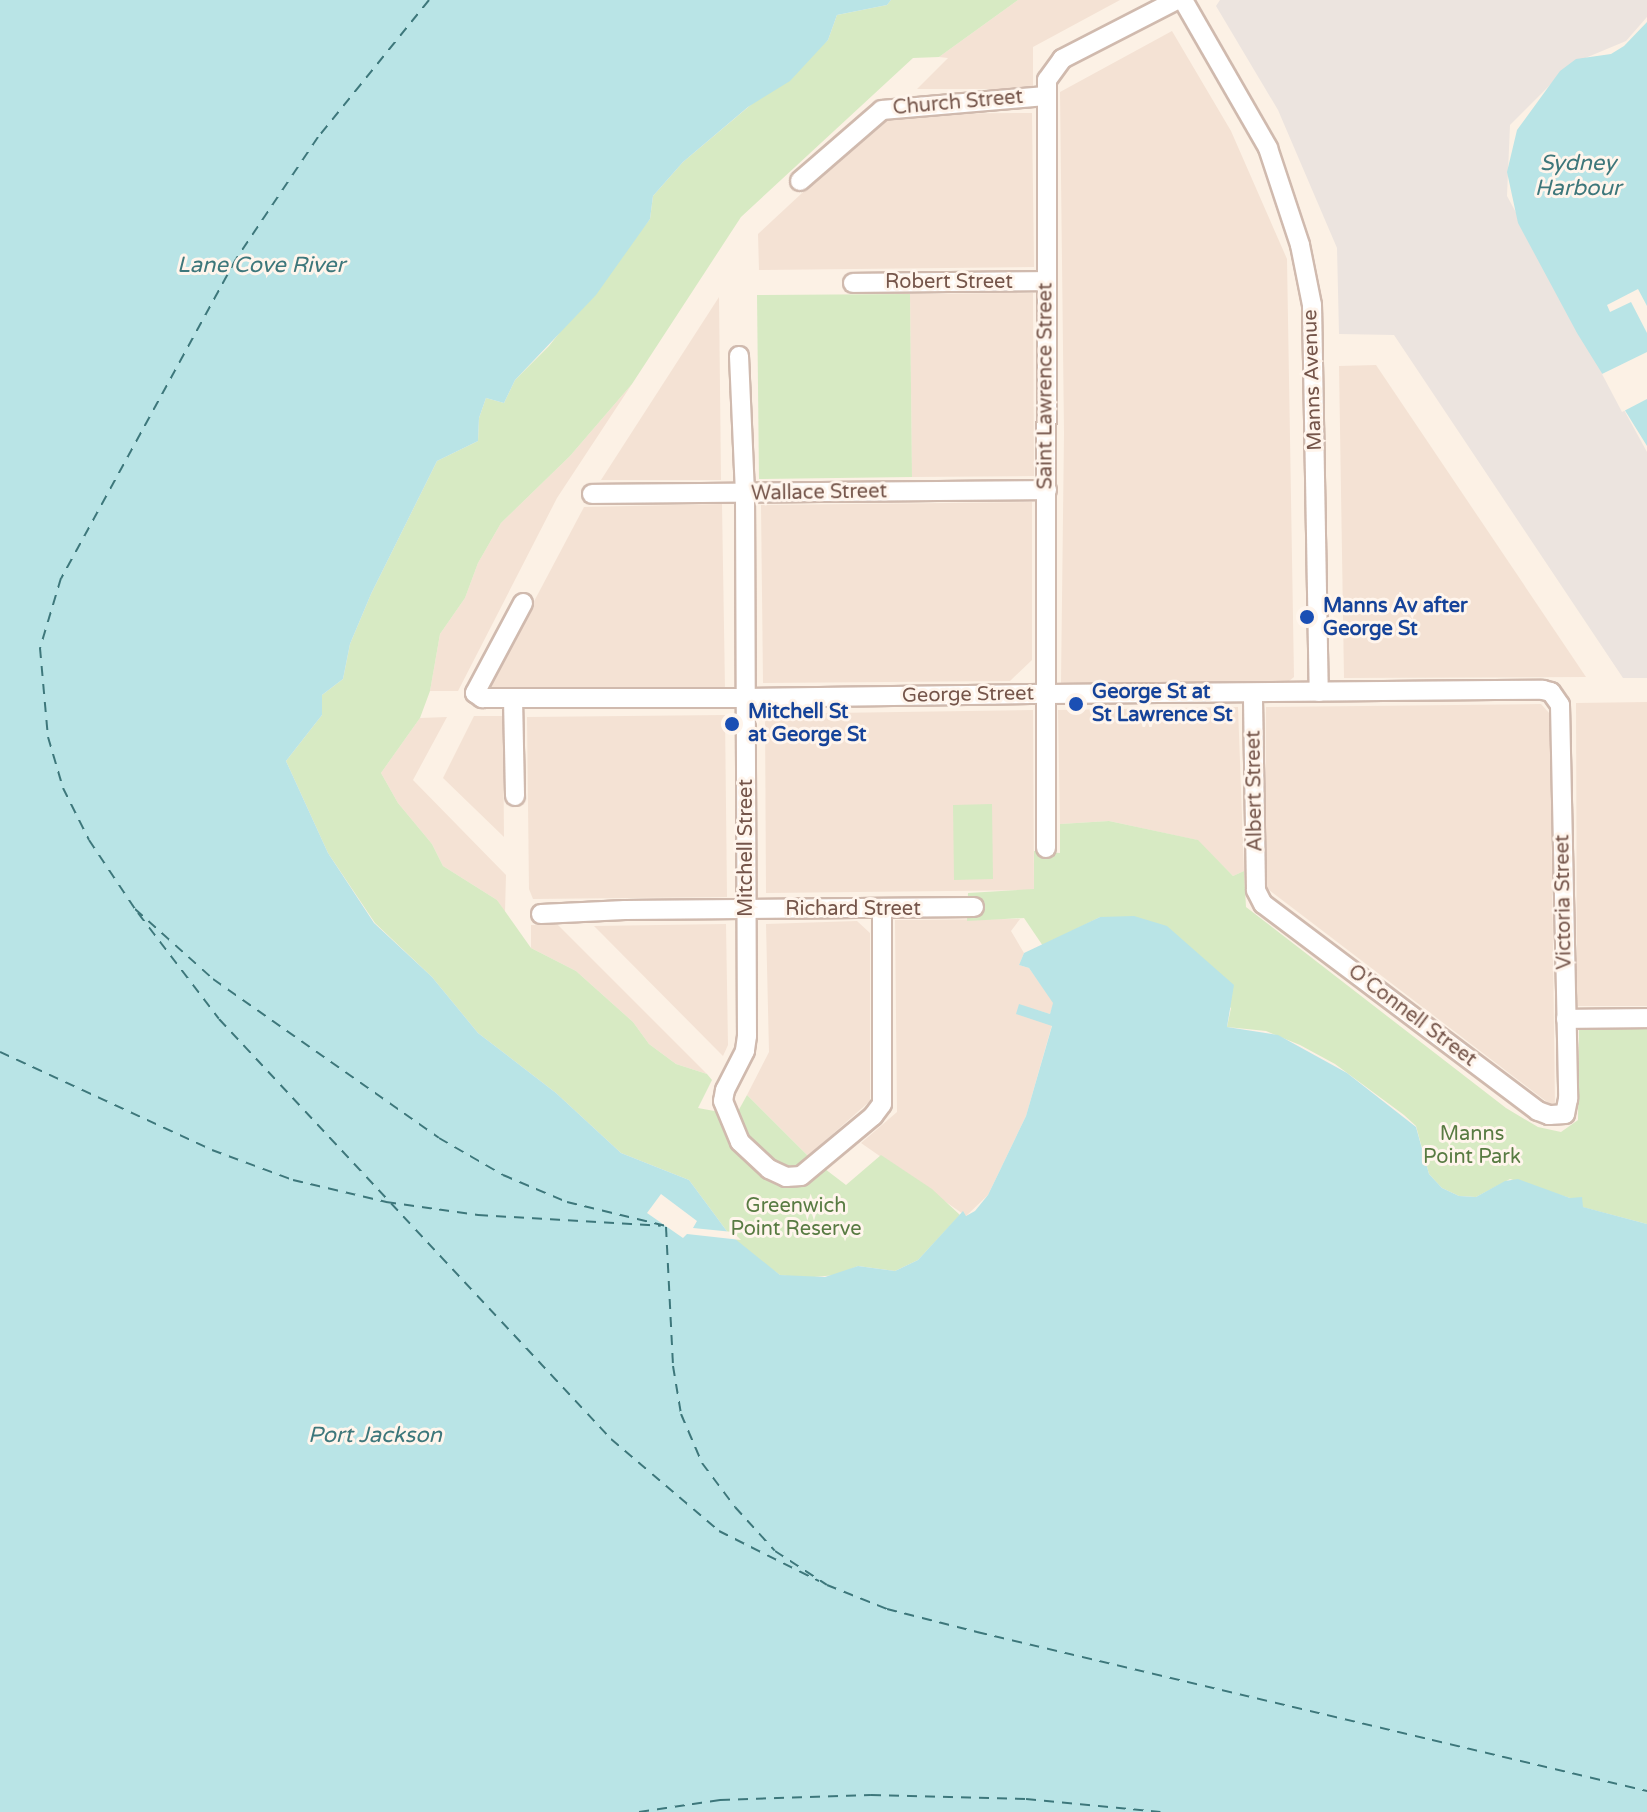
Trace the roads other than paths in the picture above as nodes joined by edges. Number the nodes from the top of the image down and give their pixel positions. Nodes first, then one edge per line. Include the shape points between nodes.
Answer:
1 (1177, 0) edge
2 (1183, 0) edge
3 (1045, 96) junction
4 (800, 181) dead end
5 (1045, 281) junction
6 (853, 283) dead end
7 (739, 356) dead end
8 (1047, 490) junction
9 (592, 494) dead end
10 (745, 494) junction
11 (523, 603) dead end
12 (1319, 692) junction
13 (1253, 693) junction
14 (1047, 694) junction
15 (745, 698) junction
16 (513, 699) junction
17 (1560, 705) joint
18 (515, 796) dead end
19 (1046, 848) dead end
20 (1256, 890) joint
21 (974, 907) dead end
22 (746, 909) junction
23 (882, 910) junction
24 (541, 914) dead end
25 (1647, 1018) edge
26 (1566, 1019) junction
27 (1568, 1099) joint

1 - 3 street, Saint Lawrence Street via 1062,59 1047,80
2 - 12 street, Manns Avenue via 1268,148 1300,245 1312,305
3 - 4 street, Church Street via 882,110
3 - 5 street, Saint Lawrence Street
5 - 6 street, Robert Street
5 - 8 street, Saint Lawrence Street
7 - 10 street, Mitchell Street
8 - 10 street, Wallace Street
8 - 14 street, Saint Lawrence Street
9 - 10 street, Wallace Street
10 - 15 street, Mitchell Street
11 - 16 street, George Street via 475,693
12 - 13 street, George Street
12 - 17 street, George Street via 1543,690
13 - 14 street, George Street
13 - 20 street, Albert Street
14 - 15 street, George Street
14 - 19 street, Saint Lawrence Street
15 - 16 street, George Street
15 - 22 street, Mitchell Street
16 - 18 street
17 - 26 street, Victoria Street
20 - 27 street, O'Connell Street via 1263,904 1538,1111 1565,1114
21 - 23 street, Richard Street
22 - 23 street, Richard Street
22 - 23 street, Mitchell Street via 747,1043 723,1096 740,1142 769,1169 789,1178 801,1176 878,1111 884,1090
22 - 24 street, Richard Street
25 - 26 street
26 - 27 street, Victoria Street

